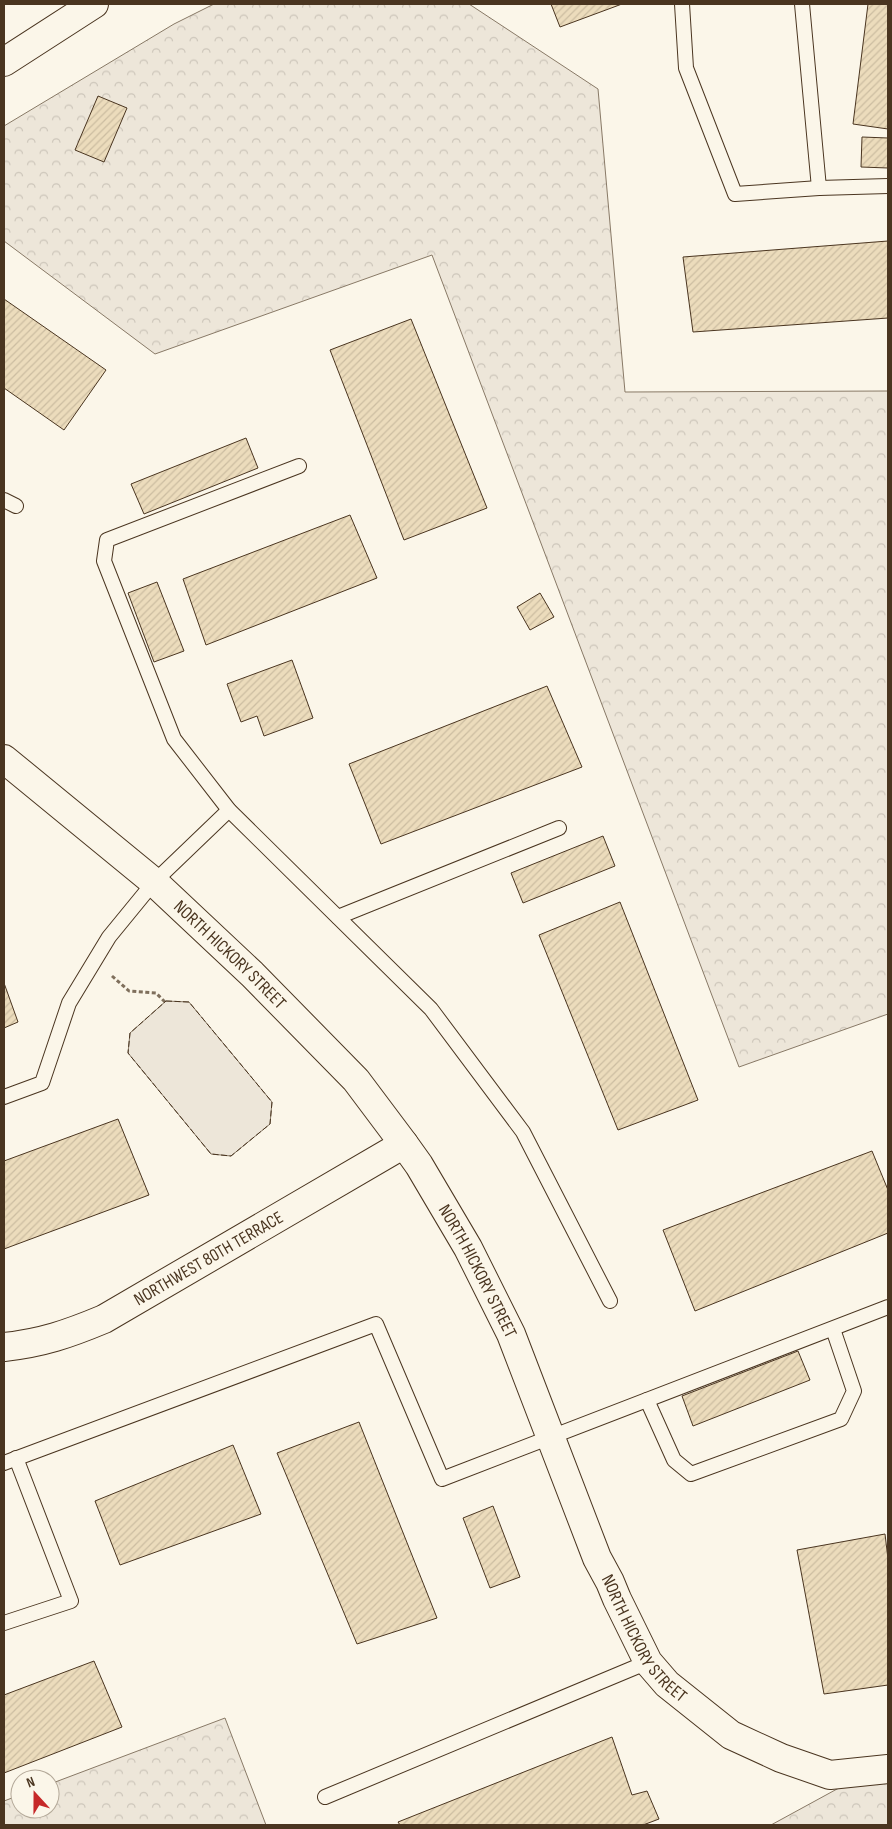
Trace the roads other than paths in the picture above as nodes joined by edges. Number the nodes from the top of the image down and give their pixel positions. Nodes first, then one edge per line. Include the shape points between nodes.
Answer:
1 (94, 4) edge
2 (682, 4) edge
3 (802, 4) edge
4 (4, 62) edge
5 (888, 186) edge
6 (819, 188) junction
7 (299, 466) dead end
8 (4, 759) edge
9 (229, 810) junction
10 (559, 828) dead end
11 (154, 882) junction
12 (338, 917) junction
13 (4, 1097) edge
14 (404, 1144) junction
15 (610, 1301) dead end
16 (888, 1307) edge
17 (833, 1329) junction
18 (4, 1347) edge
19 (647, 1400) junction
20 (550, 1437) junction
21 (10, 1461) edge
22 (4, 1623) edge
23 (648, 1662) junction
24 (888, 1769) edge
25 (325, 1797) dead end

1 - 4 street
2 - 6 lane via 686,68 734,194
3 - 6 lane
5 - 6 lane
7 - 9 lane via 106,540 104,561 174,739
8 - 11 street, NORTH HICKORY STREET
9 - 11 lane
9 - 12 lane
10 - 12 lane
11 - 13 lane via 109,937 69,1003 42,1083
11 - 14 street, NORTH HICKORY STREET via 252,974 356,1080
12 - 15 lane via 431,1009 523,1132
14 - 18 street, NORTHWEST 80TH TERRACE via 104,1319 67,1334
14 - 20 street, NORTH HICKORY STREET via 468,1248 511,1334
16 - 17 lane
17 - 19 lane
17 - 19 lane via 854,1391 841,1419 691,1474 674,1460
19 - 20 lane
20 - 21 lane via 442,1479 376,1324
20 - 23 street, NORTH HICKORY STREET via 597,1558
21 - 22 lane via 71,1601
23 - 24 street, NORTH HICKORY STREET via 667,1684 731,1735 781,1758 830,1775
23 - 25 lane

